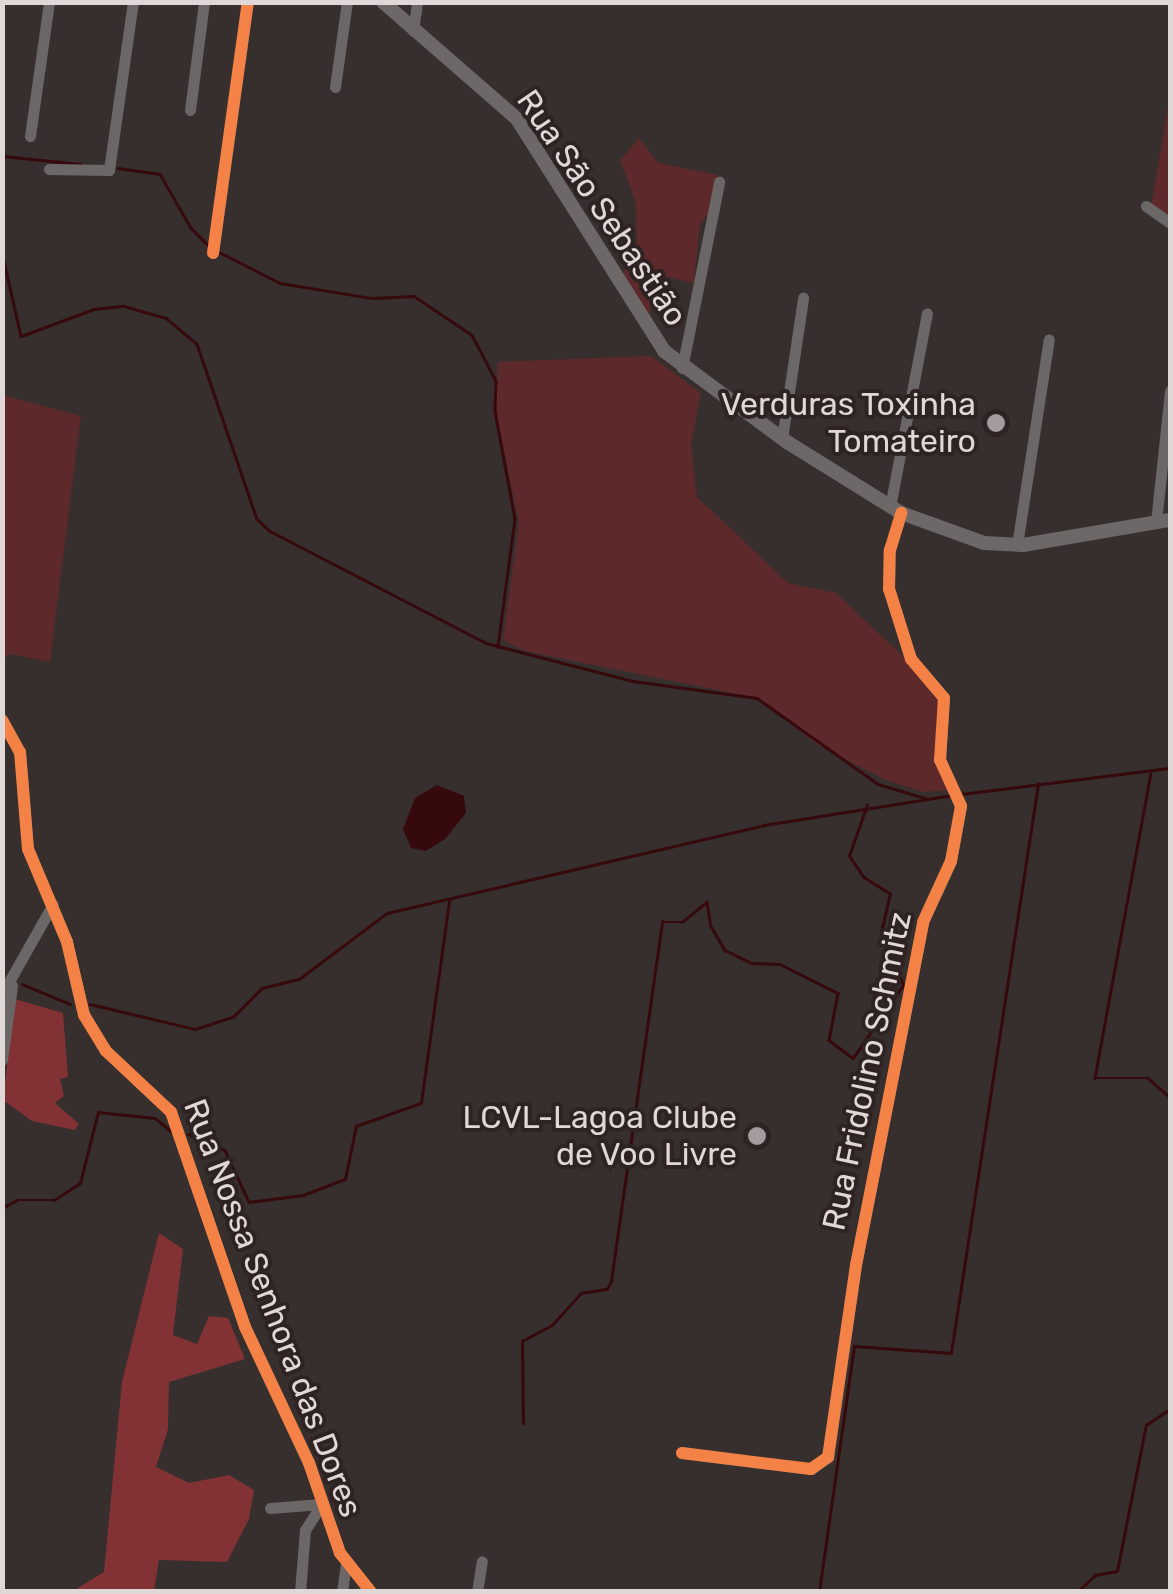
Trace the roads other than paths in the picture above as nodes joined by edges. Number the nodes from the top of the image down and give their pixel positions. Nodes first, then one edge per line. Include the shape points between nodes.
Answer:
1 (49, 2) edge
2 (133, 2) edge
3 (204, 2) edge
4 (248, 2) edge
5 (347, 2) edge
6 (382, 2) edge
7 (417, 2) edge
8 (413, 31) junction
9 (335, 87) dead end
10 (190, 110) dead end
11 (30, 136) dead end
12 (48, 169) dead end
13 (718, 182) dead end
14 (1146, 206) dead end
15 (1170, 223) edge
16 (213, 253) dead end
17 (803, 298) dead end
18 (928, 313) dead end
19 (1049, 340) dead end
20 (800, 358) dead end
21 (682, 368) junction
22 (1170, 392) edge
23 (785, 441) junction
24 (896, 510) junction
25 (1163, 521) edge
26 (1017, 545) junction
27 (2, 720) edge
28 (53, 904) junction
29 (14, 977) junction
30 (2, 994) edge
31 (2, 1060) edge
32 (682, 1452) dead end
33 (322, 1503) junction
34 (270, 1508) dead end
35 (482, 1561) dead end
36 (346, 1564) junction
37 (300, 1592) edge
38 (342, 1592) edge
39 (371, 1592) edge
40 (477, 1592) edge

1 - 11 street
2 - 12 street via 109,170
3 - 10 street
4 - 16 street
5 - 9 street
6 - 8 main road, Rua São Sebastião
7 - 8 street
8 - 21 main road, Rua São Sebastião via 517,119 642,322
13 - 21 street
14 - 15 street
17 - 23 street
18 - 24 street, Rua Fridolino Schmitz
19 - 26 street
20 - 23 street
21 - 23 main road, Rua São Sebastião
22 - 25 street
23 - 24 main road, Rua São Sebastião
24 - 26 main road, Rua São Sebastião via 970,539
24 - 32 street, Rua Fridolino Schmitz via 889,590 912,662 944,698 940,760 960,797 951,861 922,922 856,1265 827,1460 811,1469
25 - 26 main road, Rua São Sebastião
27 - 28 street, Rua Nossa Senhora das Dores via 20,752 28,849
28 - 29 street
28 - 33 street, Rua Nossa Senhora das Dores via 89,1026 106,1052 171,1112 245,1327
29 - 30 street
29 - 31 street
33 - 34 street
33 - 36 street, Rua Nossa Senhora das Dores
33 - 37 street via 306,1528
35 - 40 street
36 - 38 street
36 - 39 street, Rua Nossa Senhora das Dores

